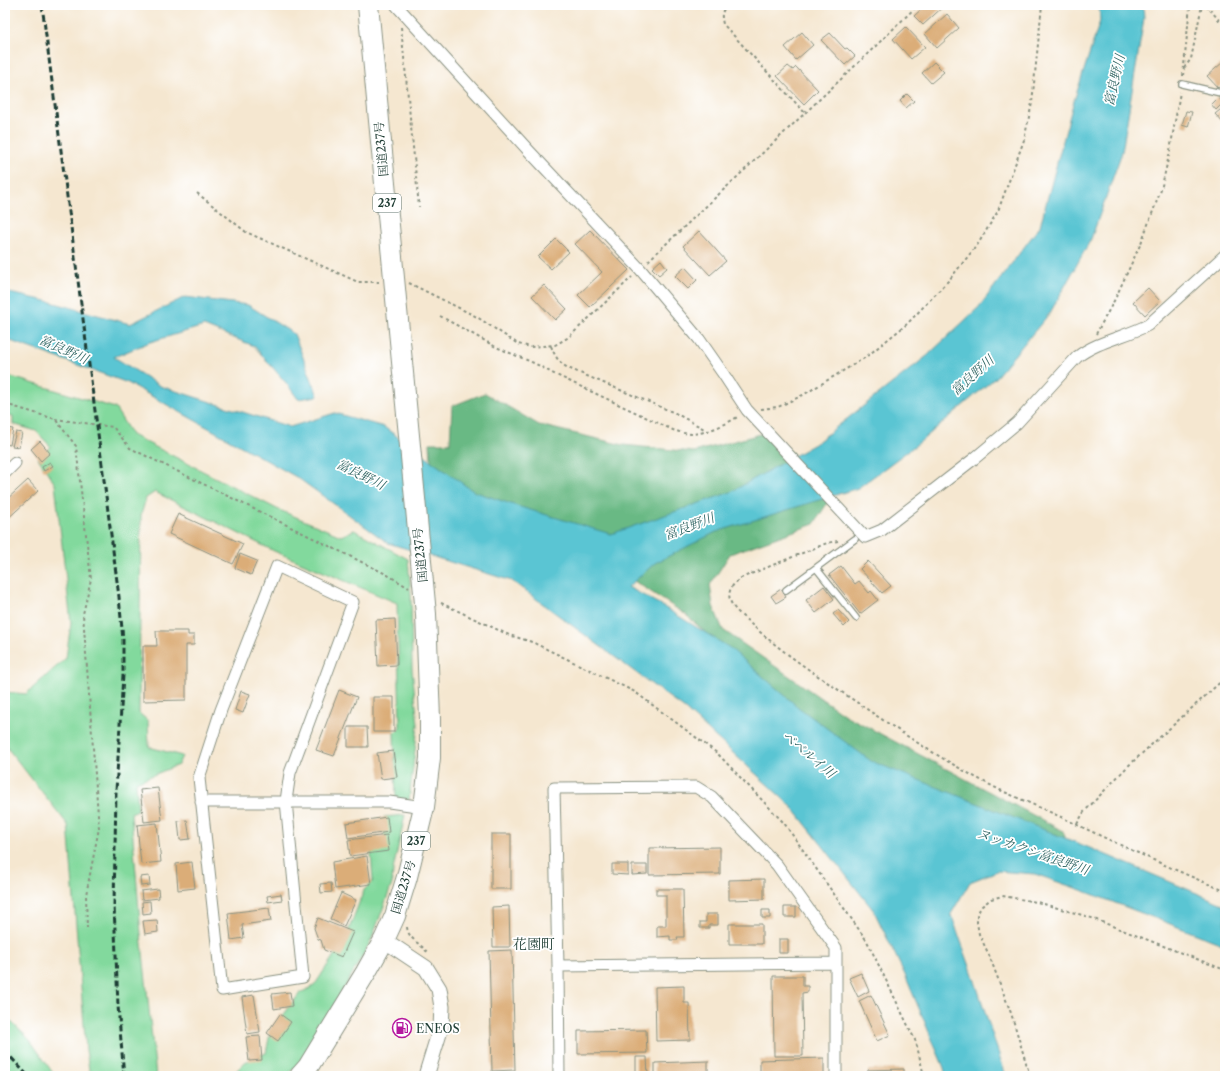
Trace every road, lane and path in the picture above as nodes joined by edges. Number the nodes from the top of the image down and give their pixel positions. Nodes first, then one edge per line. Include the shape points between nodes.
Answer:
1 (368, 5) edge
2 (728, 5) edge
3 (918, 5) edge
4 (1042, 5) edge
5 (1190, 5) edge
6 (1202, 5) edge
7 (1206, 5) edge
8 (398, 7) edge
9 (1225, 23) edge
10 (1183, 69) junction
11 (1182, 84) junction
12 (1225, 94) edge
13 (806, 113) junction
14 (197, 192) dead end
15 (419, 207) dead end
16 (1225, 255) edge
17 (640, 269) junction
18 (394, 281) junction
19 (440, 316) dead end
20 (551, 346) junction
21 (1088, 349) junction
22 (5, 404) edge
23 (749, 413) junction
24 (55, 419) junction
25 (707, 430) junction
26 (5, 460) edge
27 (5, 473) edge
28 (856, 534) junction
29 (816, 568) junction
30 (418, 585) junction
31 (786, 590) dead end
32 (856, 618) dead end
33 (1225, 678) edge
34 (286, 801) junction
35 (201, 802) junction
36 (424, 807) junction
37 (1077, 825) junction
38 (1225, 890) edge
39 (87, 928) dead end
40 (384, 940) junction
41 (835, 963) junction
42 (558, 966) junction
43 (1225, 970) edge
44 (300, 1076) edge
45 (426, 1076) edge
46 (559, 1076) edge
47 (836, 1076) edge
48 (1030, 1076) edge

1 - 18 highway, 国道237号 / 237
2 - 13 path via 721,16 723,24
3 - 13 path
4 - 23 path via 1032,103 1024,140 998,211 978,244 949,280 907,324 866,357 802,395 778,406
5 - 10 path
6 - 10 path via 1191,59
7 - 9 path
8 - 15 path
8 - 17 street
10 - 11 path
11 - 12 lane
11 - 21 path via 1161,190 1141,243
13 - 17 path
14 - 18 path via 246,232 358,282
16 - 21 street via 1148,325
17 - 20 path via 569,337
17 - 23 street via 699,339
18 - 20 path via 408,282 476,317 518,344 531,347
18 - 30 highway, 国道237号 / 237 via 406,402
19 - 25 path via 496,347 674,430 691,434
20 - 25 path via 556,358 568,368 675,413
21 - 28 street via 1017,423 963,467 882,530 865,537
22 - 24 path
23 - 25 path
23 - 28 street
24 - 30 path via 113,427 130,448 386,574
24 - 39 path via 76,446 91,579 83,614 99,828 86,895
26 - 27 street via 15,463
28 - 29 lane
28 - 37 path via 750,573 735,582 729,594 730,601 734,608 788,655 921,746 1000,790
29 - 31 lane
29 - 32 lane
30 - 36 highway, 国道237号 / 237 via 426,614 430,719 430,758
33 - 37 path via 1127,767 1084,812
34 - 35 street
34 - 35 street via 303,977 222,990
34 - 35 street via 290,773 353,602 277,566 221,710 198,778
34 - 36 street via 389,802
36 - 40 highway, 国道237号 / 237 via 407,877 395,916
37 - 38 path
40 - 44 highway, 国道237号 / 237 via 308,1067
40 - 45 street via 426,968 439,989 442,1007 441,1027
41 - 42 street
41 - 42 street via 836,948 777,865 712,797 696,787 554,788
41 - 47 street
42 - 46 street
43 - 48 path via 1089,917 1037,902 1002,896 991,899 977,914 979,934 1011,1013

